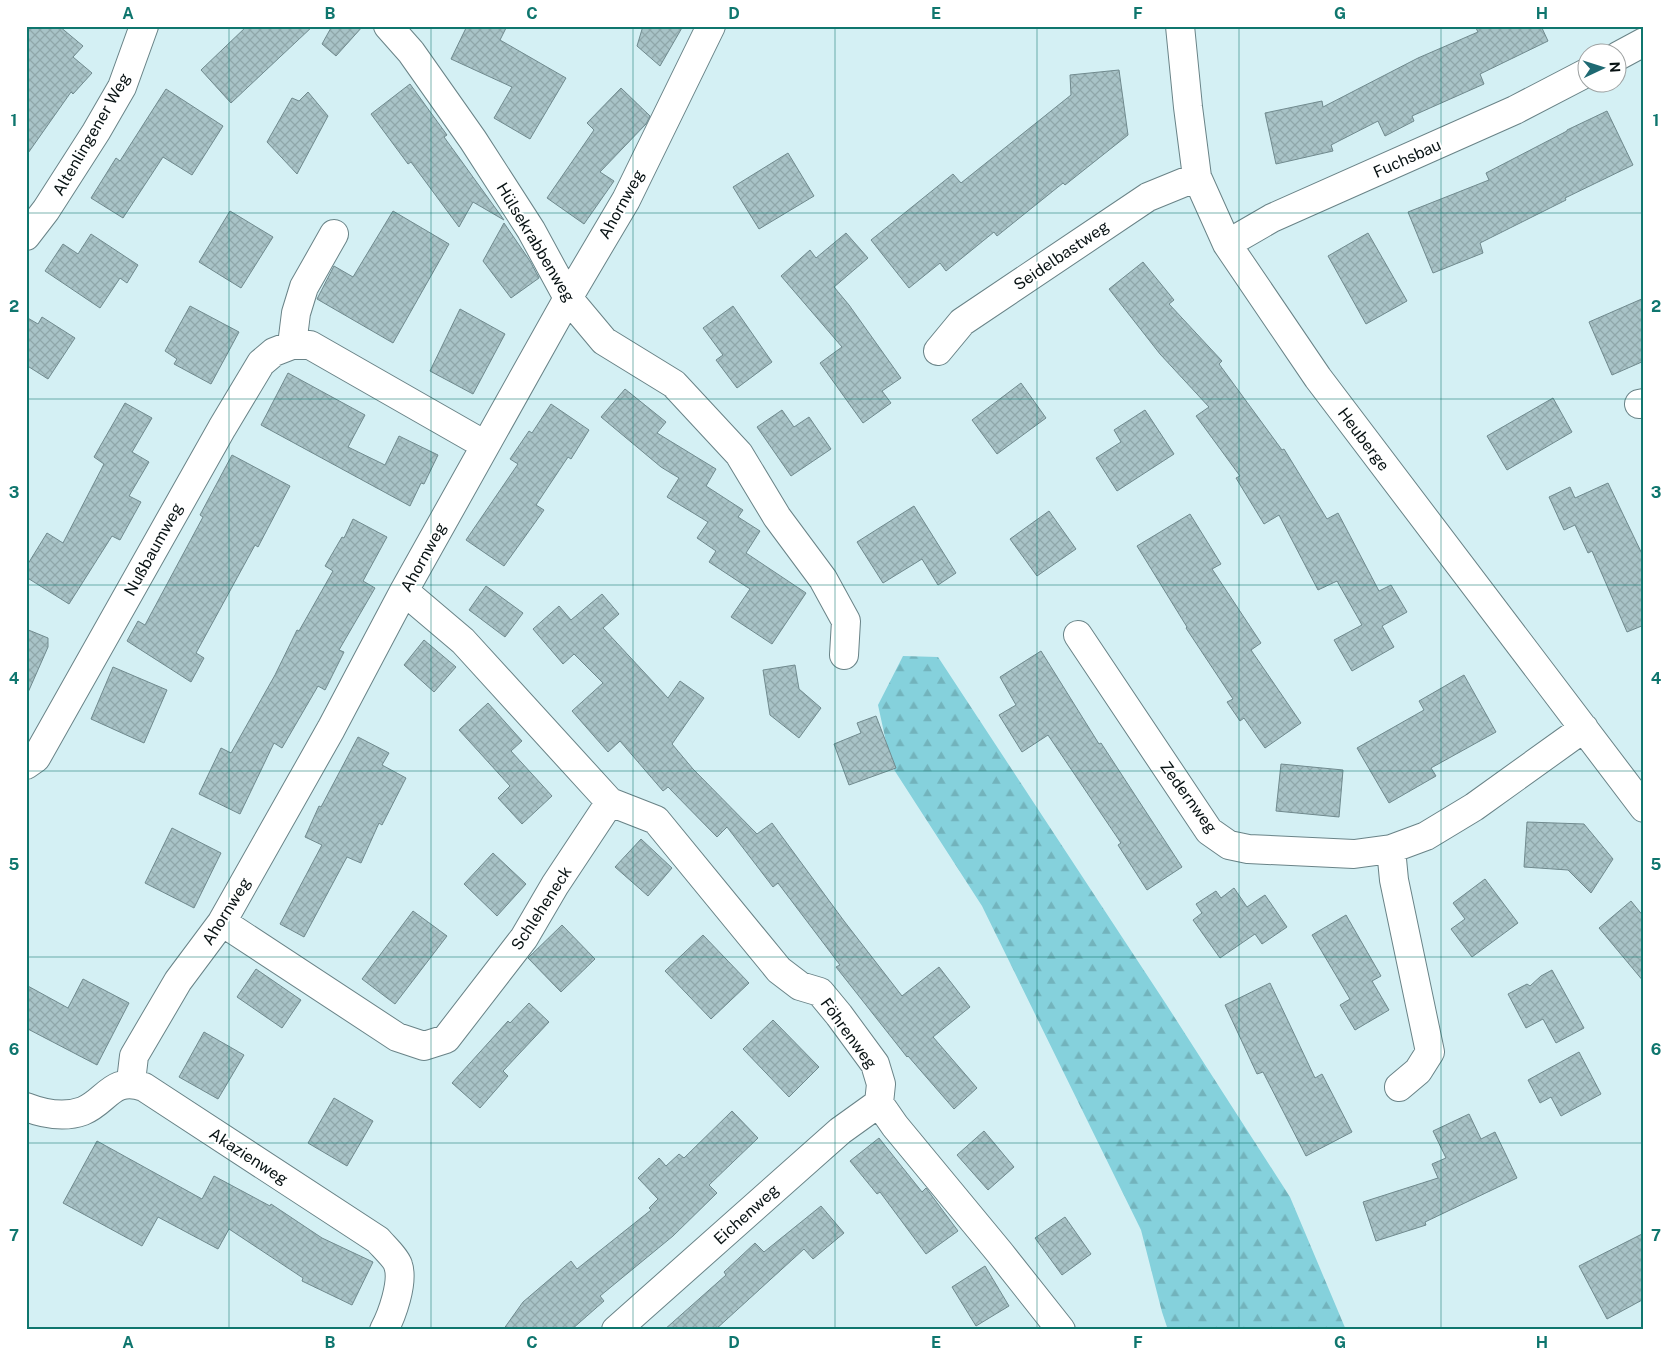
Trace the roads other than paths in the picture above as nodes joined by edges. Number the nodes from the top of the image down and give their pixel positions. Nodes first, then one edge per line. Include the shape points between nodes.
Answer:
1 (144, 26) edge
2 (388, 26) edge
3 (711, 26) edge
4 (1180, 26) edge
5 (1644, 42) edge
6 (1628, 51) edge
7 (1578, 77) edge
8 (1197, 177) junction
9 (334, 234) dead end
10 (26, 236) edge
11 (1227, 244) junction
12 (568, 298) junction
13 (292, 345) junction
14 (938, 351) dead end
15 (486, 445) junction
16 (404, 591) junction
17 (1078, 635) dead end
18 (844, 655) dead end
19 (1584, 728) junction
20 (26, 765) edge
21 (610, 802) junction
22 (1644, 808) edge
23 (1391, 849) junction
24 (222, 922) junction
25 (133, 1083) junction
26 (1399, 1087) dead end
27 (879, 1103) junction
28 (26, 1107) edge
29 (384, 1330) edge
30 (616, 1330) edge
31 (1061, 1330) edge

1 - 10 street, Altenlingener Weg via 122,87 51,202
2 - 12 street, Hülsekrabbenweg via 411,52 474,140 531,230
3 - 12 street, Ahornweg via 626,200
4 - 8 street, Heuberge
5 - 6 street
7 - 11 street, Fuchsbau via 1515,110 1272,218
8 - 11 street, Heuberge
8 - 14 street, Seidelbastweg via 1148,197 962,322
9 - 13 street via 304,287 296,313
11 - 19 street, Heuberge via 1318,378
12 - 15 street, Ahornweg
12 - 18 street, Hülsekrabbenweg via 604,341 674,384 739,454 777,517 823,579 846,621
13 - 15 street via 310,344
13 - 20 street, Nußbaumweg via 274,352 261,363 36,758
15 - 16 street, Ahornweg
16 - 21 street via 463,641
16 - 24 street, Ahornweg via 331,729
17 - 23 street, Zedernweg via 1209,830 1229,845 1248,849 1354,854
19 - 22 street, Heuberge
19 - 23 street, Zedernweg via 1474,807 1426,836
21 - 24 street, Schleheneck via 524,938 446,1039 424,1046 397,1037
21 - 27 street, Föhrenweg via 656,820 779,970 800,986 820,992 875,1064 881,1084
23 - 26 street via 1394,880 1430,1052 1418,1070
24 - 25 street, Ahornweg via 178,981 134,1056
25 - 28 street via 115,1087 83,1111 60,1115
25 - 29 street, Akazienweg via 144,1086 378,1240 398,1264 399,1289
27 - 30 street, Eichenweg via 840,1131
27 - 31 street

